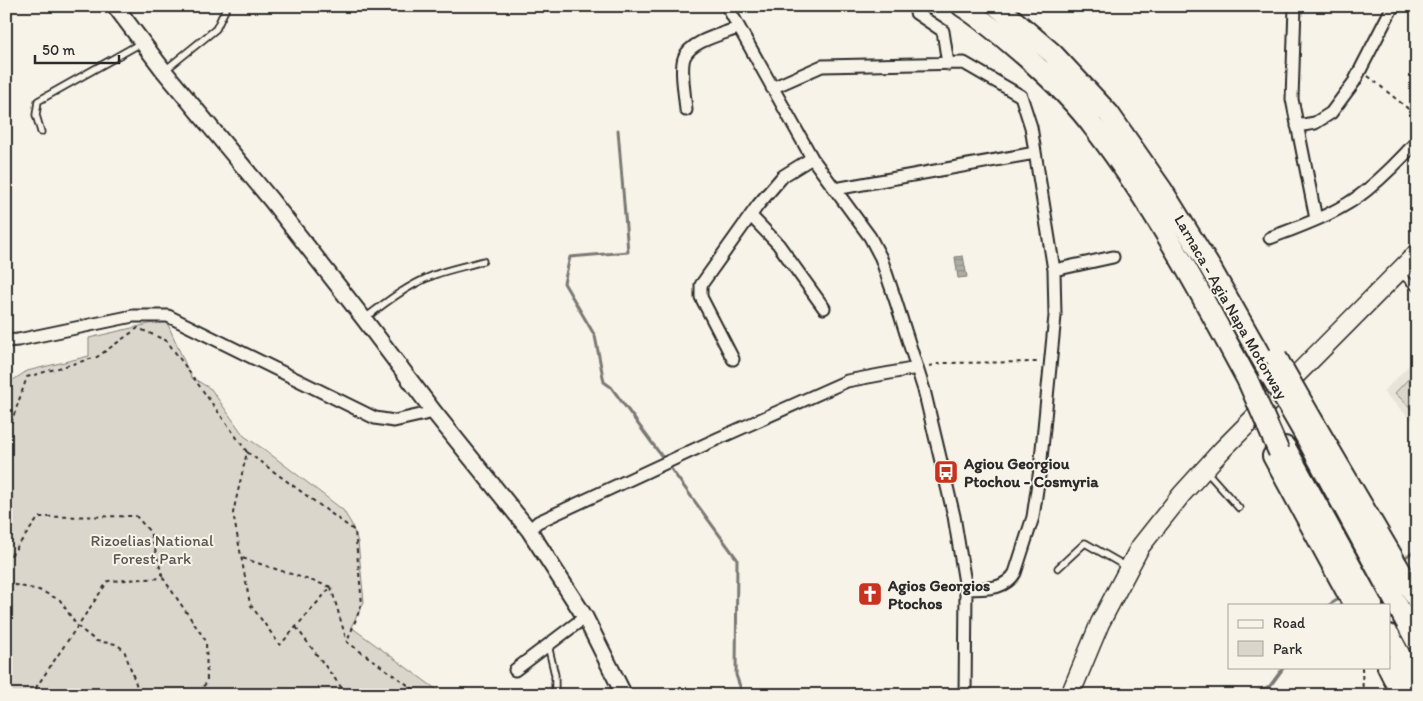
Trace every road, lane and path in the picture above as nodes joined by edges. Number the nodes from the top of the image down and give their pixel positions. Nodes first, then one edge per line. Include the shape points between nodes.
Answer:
1 (115, 6) edge
2 (227, 6) edge
3 (727, 6) edge
4 (997, 6) edge
5 (1003, 6) edge
6 (1295, 6) edge
7 (1393, 6) edge
8 (964, 8) edge
9 (916, 13) dead end
10 (738, 28) junction
11 (142, 42) junction
12 (948, 64) junction
13 (164, 70) junction
14 (1361, 70) junction
15 (772, 88) junction
16 (686, 110) dead end
17 (1417, 116) edge
18 (1297, 126) junction
19 (41, 132) dead end
20 (1417, 141) edge
21 (1035, 153) junction
22 (812, 158) junction
23 (835, 189) junction
24 (751, 216) junction
25 (1316, 219) junction
26 (1270, 238) dead end
27 (1417, 253) edge
28 (1112, 257) dead end
29 (483, 261) dead end
30 (1054, 270) junction
31 (1398, 272) junction
32 (1417, 288) edge
33 (824, 308) dead end
34 (364, 319) junction
35 (6, 341) edge
36 (733, 359) dead end
37 (1051, 362) junction
38 (1271, 362) junction
39 (917, 368) junction
40 (434, 412) junction
41 (1309, 429) junction
42 (6, 438) edge
43 (247, 452) junction
44 (1279, 452) junction
45 (1205, 469) junction
46 (1239, 508) dead end
47 (529, 530) junction
48 (242, 558) junction
49 (6, 562) edge
50 (1058, 568) dead end
51 (1129, 568) junction
52 (163, 578) junction
53 (6, 583) edge
54 (331, 587) junction
55 (966, 589) junction
56 (1416, 598) edge
57 (1353, 604) edge
58 (1371, 604) edge
59 (585, 617) junction
60 (77, 626) junction
61 (296, 627) junction
62 (1390, 637) edge
63 (347, 642) junction
64 (1417, 642) edge
65 (548, 645) junction
66 (1362, 668) edge
67 (1388, 668) edge
68 (515, 670) dead end
69 (1417, 688) edge
70 (31, 695) edge
71 (140, 695) edge
72 (196, 695) edge
73 (348, 695) edge
74 (419, 695) edge
75 (555, 695) edge
76 (624, 695) edge
77 (782, 695) edge
78 (800, 695) edge
79 (964, 695) edge
80 (1070, 695) edge
81 (1362, 695) edge
82 (1402, 695) edge

1 - 11 main road
2 - 13 lane via 216,29
3 - 10 street
4 - 38 highway, Larnaca - Agia Napa Motorway via 1052,53 1109,114 1167,198
5 - 38 highway via 1056,47 1114,108 1172,184 1221,262
6 - 18 street via 1292,99
7 - 14 street
8 - 44 highway via 990,38 1036,79 1092,144 1136,207 1243,385
9 - 12 street via 943,31
10 - 15 street
10 - 16 street via 691,48 684,58
11 - 13 main road
11 - 19 lane via 38,101 36,115
12 - 15 street via 822,66
12 - 21 street via 964,64 1020,96
13 - 34 main road
14 - 17 path
14 - 18 street via 1331,113 1315,123
15 - 22 street
18 - 25 street
20 - 25 street via 1393,168 1365,191
21 - 23 street
21 - 30 street
22 - 23 street
22 - 24 street via 783,176
23 - 39 street via 876,247
24 - 33 street via 778,244
24 - 36 street via 701,285 702,297
25 - 26 street
27 - 31 main road
28 - 30 street
29 - 34 lane via 434,275 387,301
30 - 37 street
31 - 32 lane
31 - 45 main road
34 - 40 main road
35 - 40 street via 133,316 168,316 375,418 394,420
37 - 39 path via 943,363
37 - 55 street via 1033,517 1015,574 996,588
38 - 41 highway, Larnaca - Agia Napa Motorway, bridge
39 - 47 street via 847,381 538,522
39 - 55 street via 954,516
40 - 47 main road
41 - 56 highway
41 - 64 highway, Larnaca - Agia Napa Motorway
42 - 43 path via 27,378 97,357 138,328 166,341
43 - 48 path via 232,513
43 - 63 path via 355,531 362,604
44 - 57 highway
44 - 58 highway
45 - 46 lane
45 - 51 main road via 1140,547
47 - 59 main road
48 - 54 path
48 - 61 path via 250,604 280,644
49 - 52 path via 39,517 136,516 150,532
50 - 51 lane via 1084,543
51 - 80 main road via 1100,623
52 - 60 path via 108,581
52 - 72 path via 206,641 207,682
53 - 60 path via 39,590 60,600
54 - 61 path
54 - 63 path
55 - 79 street
59 - 65 street
59 - 76 main road
60 - 70 path
60 - 71 path via 96,642 116,644 124,650
61 - 73 path
62 - 69 highway
63 - 74 path
65 - 68 street
65 - 75 lane via 555,675
66 - 81 path
67 - 82 highway
77 - 78 lane

